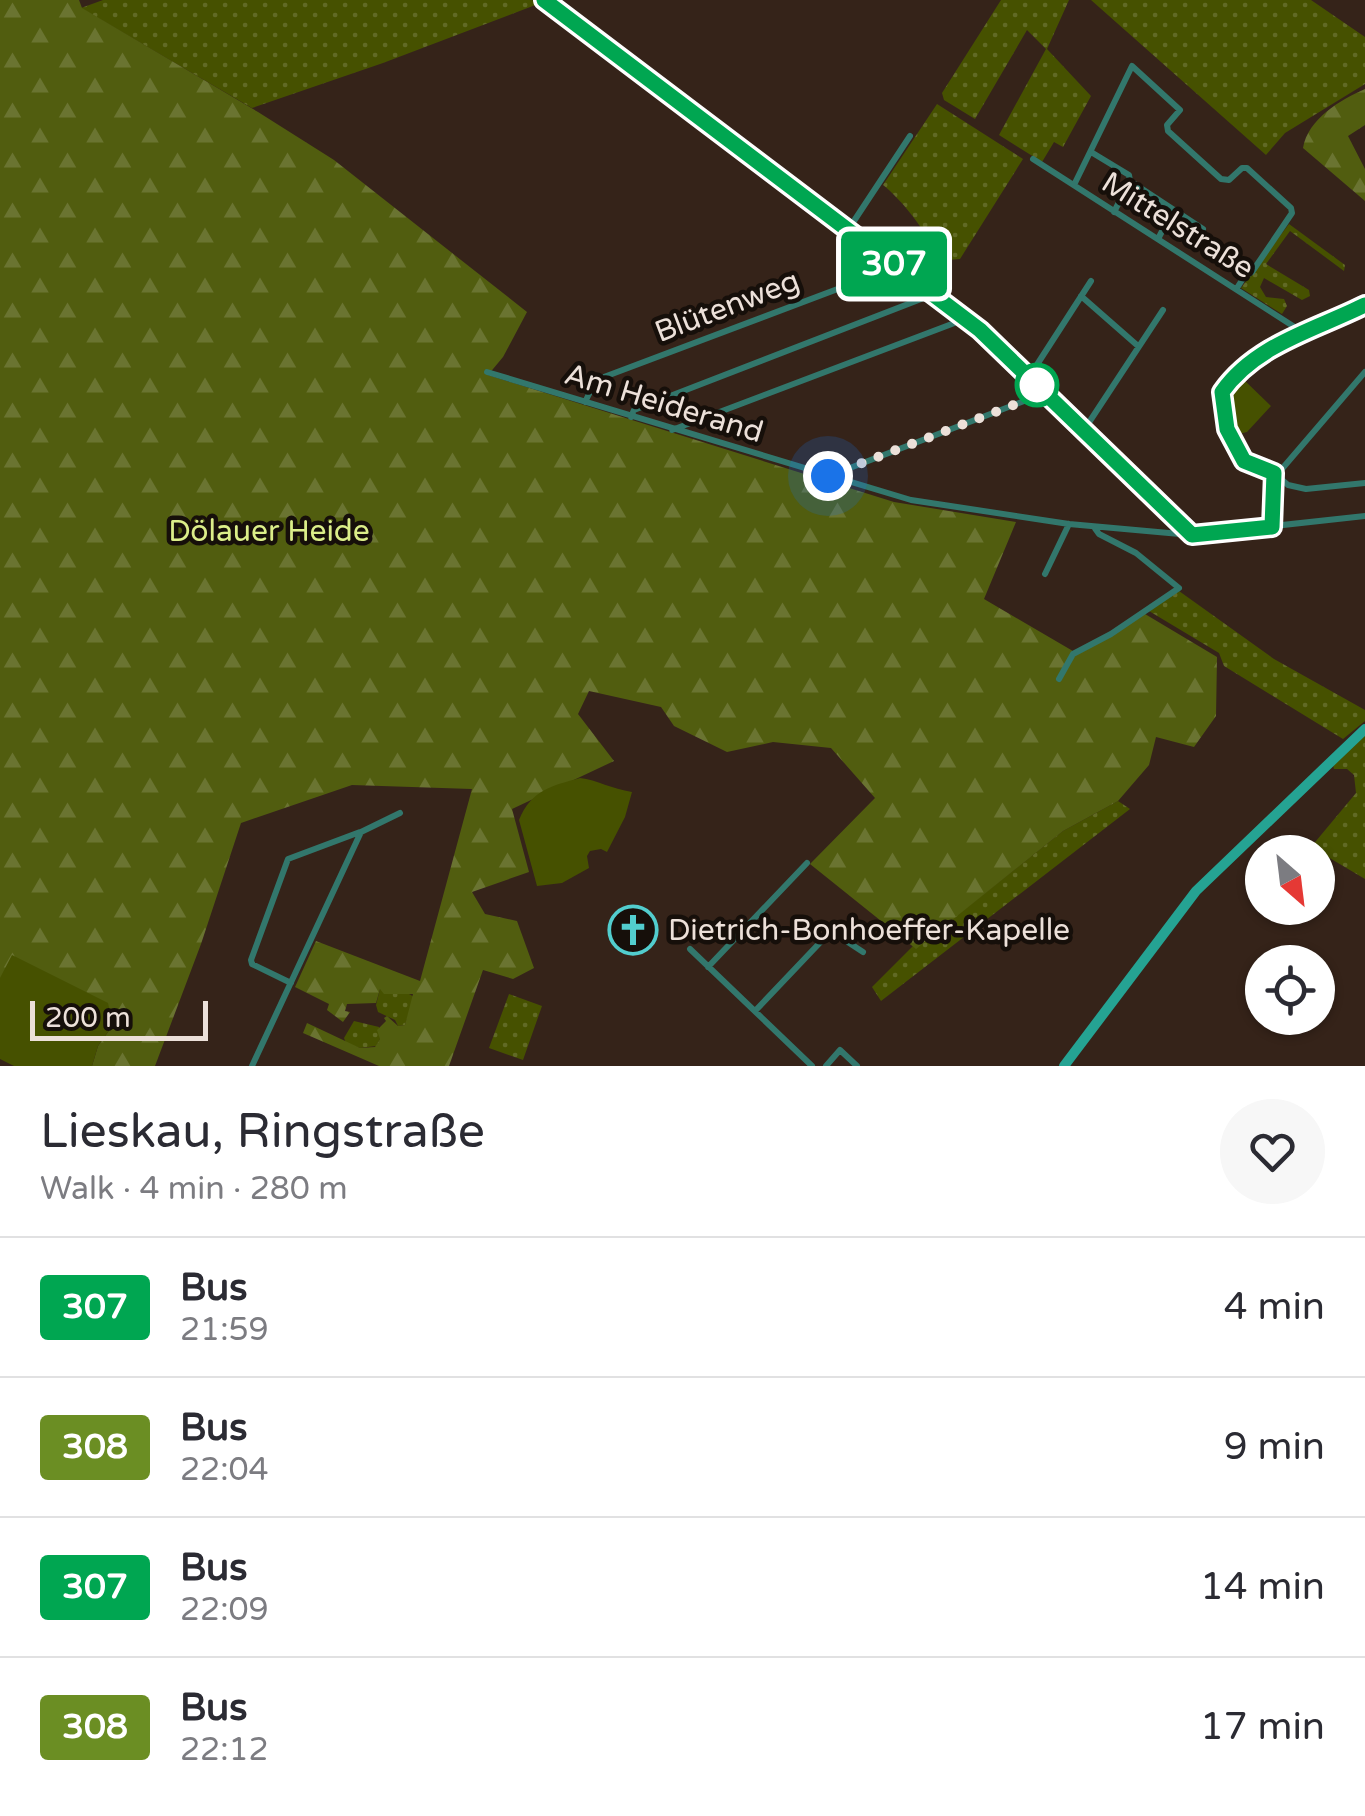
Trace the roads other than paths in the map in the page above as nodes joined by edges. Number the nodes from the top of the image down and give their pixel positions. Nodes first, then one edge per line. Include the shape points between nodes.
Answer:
1 (544, 0) edge
2 (910, 136) dead end
3 (1092, 152) junction
4 (1032, 159) dead end
5 (1130, 181) junction
6 (1074, 185) junction
7 (1173, 210) junction
8 (1114, 212) junction
9 (1204, 229) dead end
10 (848, 230) junction
11 (1158, 238) junction
12 (897, 266) junction
13 (1091, 281) dead end
14 (1237, 288) junction
15 (934, 294) junction
16 (1081, 296) junction
17 (1365, 305) edge
18 (1163, 310) dead end
19 (966, 318) junction
20 (1296, 333) junction
21 (1138, 346) junction
22 (487, 372) dead end
23 (1365, 372) edge
24 (1029, 377) junction
25 (1045, 393) junction
26 (584, 402) junction
27 (630, 416) junction
28 (672, 430) junction
29 (1084, 430) junction
30 (1274, 473) junction
31 (828, 476) junction
32 (1365, 483) edge
33 (1365, 516) edge
34 (1069, 524) junction
35 (1094, 527) junction
36 (1272, 527) junction
37 (1192, 535) junction
38 (1045, 574) dead end
39 (1059, 679) dead end
40 (1365, 729) edge
41 (400, 813) dead end
42 (361, 832) junction
43 (807, 863) dead end
44 (690, 949) dead end
45 (863, 952) dead end
46 (708, 966) junction
47 (291, 983) junction
48 (754, 1011) junction
49 (252, 1066) edge
50 (812, 1066) edge
51 (826, 1066) edge
52 (857, 1066) edge
53 (1064, 1066) edge

1 - 10 street
2 - 10 street
3 - 5 street
3 - 6 street
3 - 14 street via 1132,66 1180,110 1168,131 1220,179 1247,168 1292,212
4 - 6 street, Mittelstraße
5 - 7 street
5 - 8 street
6 - 8 street, Mittelstraße
7 - 9 street
7 - 11 street
8 - 11 street, Mittelstraße
10 - 12 street
11 - 14 street, Mittelstraße
12 - 15 street
12 - 26 street, Blütenweg via 596,380
13 - 16 street
14 - 20 street, Mittelstraße
15 - 19 street
15 - 27 street
16 - 21 street
16 - 24 street
17 - 20 street
18 - 21 street
19 - 24 street
19 - 28 street
20 - 30 street via 1234,375 1222,392 1235,448 1244,461
21 - 29 street
22 - 26 street, Am Heiderand
23 - 30 street
24 - 25 street
25 - 29 street
25 - 31 street
26 - 27 street, Am Heiderand
27 - 28 street, Am Heiderand
28 - 31 street, Am Heiderand
29 - 37 street
30 - 32 street via 1306,490
30 - 36 street
31 - 34 street, Am Heiderand via 912,500
33 - 36 street, Am Heiderand
34 - 35 street, Am Heiderand
34 - 38 street
35 - 37 street, Am Heiderand
35 - 39 street via 1179,588 1073,654
36 - 37 street, Am Heiderand
40 - 53 street via 1196,892
41 - 42 street
42 - 47 street
42 - 47 street via 288,859 251,960
43 - 46 street
44 - 46 street
45 - 48 street via 832,931
46 - 48 street
47 - 49 street
48 - 50 street
51 - 52 street via 840,1050

